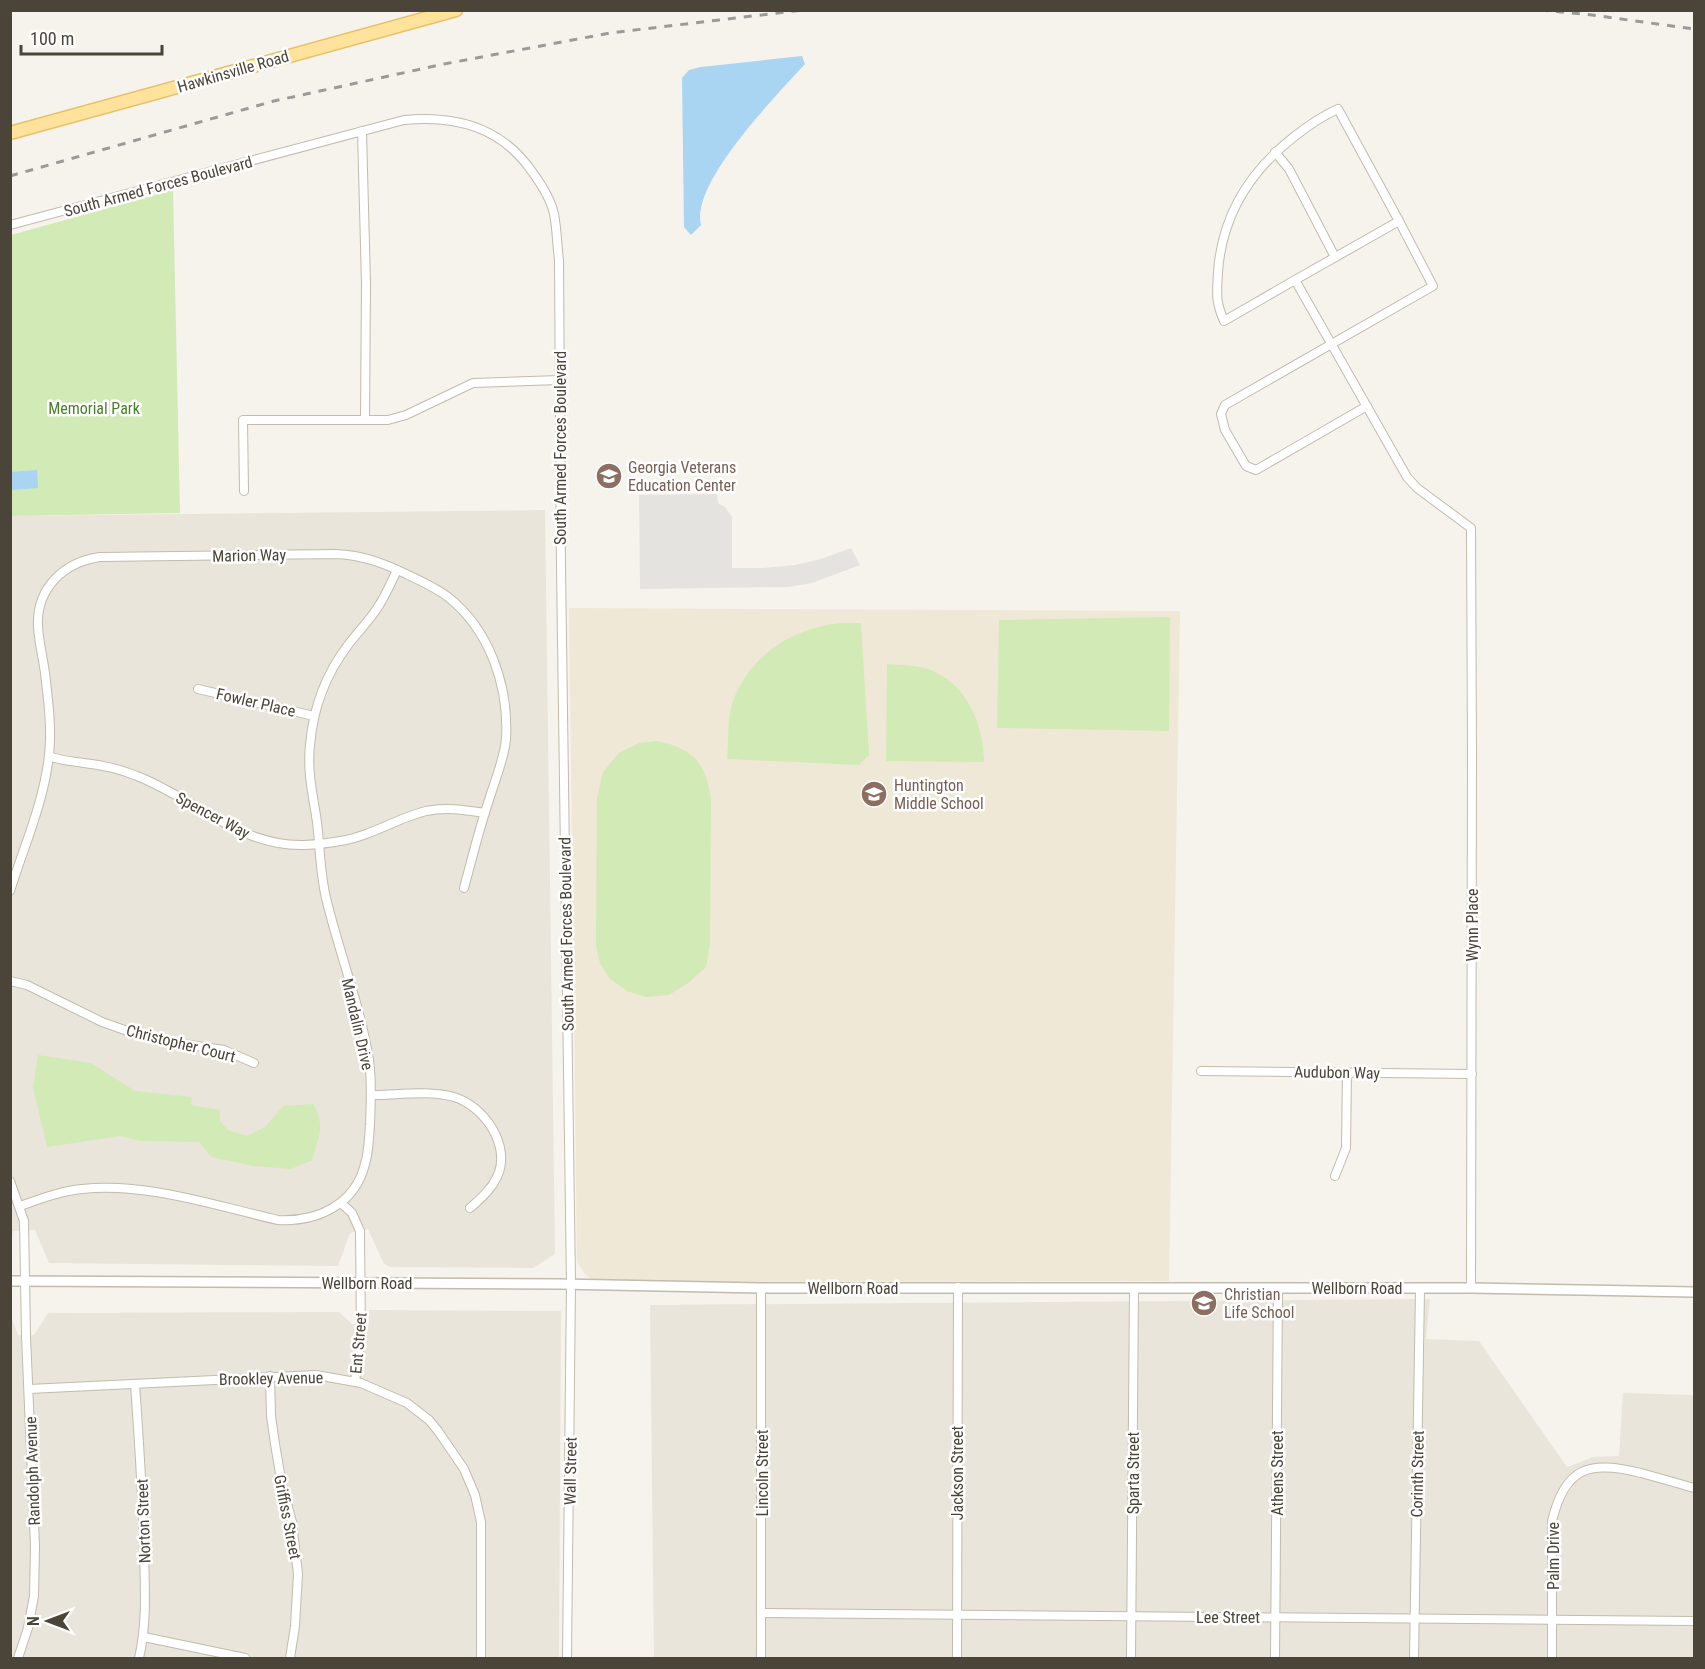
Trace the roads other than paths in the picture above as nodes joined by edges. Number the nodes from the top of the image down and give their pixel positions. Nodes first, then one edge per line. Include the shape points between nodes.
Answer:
1 (456, 10) edge
2 (362, 131) junction
3 (10, 133) edge
4 (1275, 152) junction
5 (1399, 221) junction
6 (10, 225) edge
7 (1335, 257) junction
8 (1295, 280) junction
9 (1332, 345) junction
10 (559, 380) junction
11 (1367, 406) junction
12 (365, 420) junction
13 (244, 491) dead end
14 (398, 570) junction
15 (198, 689) dead end
16 (314, 716) junction
17 (49, 756) junction
18 (485, 813) junction
19 (318, 844) junction
20 (464, 888) dead end
21 (10, 891) edge
22 (10, 981) edge
23 (254, 1063) dead end
24 (1201, 1071) dead end
25 (1347, 1072) junction
26 (1472, 1074) junction
27 (371, 1095) junction
28 (1335, 1176) dead end
29 (10, 1181) edge
30 (341, 1203) junction
31 (20, 1206) junction
32 (470, 1209) dead end
33 (10, 1281) edge
34 (25, 1281) junction
35 (361, 1283) junction
36 (572, 1284) junction
37 (958, 1287) junction
38 (761, 1288) junction
39 (1134, 1288) junction
40 (1278, 1288) junction
41 (1471, 1288) junction
42 (1420, 1289) junction
43 (1695, 1292) edge
44 (270, 1376) junction
45 (355, 1382) junction
46 (135, 1384) junction
47 (29, 1389) junction
48 (1695, 1488) edge
49 (762, 1613) junction
50 (957, 1615) junction
51 (1132, 1617) junction
52 (1276, 1618) junction
53 (1414, 1619) junction
54 (1553, 1620) junction
55 (1695, 1621) edge
56 (144, 1637) junction
57 (18, 1659) edge
58 (139, 1659) edge
59 (245, 1659) edge
60 (290, 1659) edge
61 (481, 1659) edge
62 (567, 1659) edge
63 (761, 1659) edge
64 (957, 1659) edge
65 (1131, 1659) edge
66 (1275, 1659) edge
67 (1414, 1659) edge
68 (1552, 1659) edge

1 - 3 main road, Hawkinsville Road
2 - 6 street, South Armed Forces Boulevard
2 - 10 street, South Armed Forces Boulevard via 404,120 451,120 482,129 510,145 527,163 554,212 559,260
2 - 12 street
4 - 5 street via 1322,116 1338,109
4 - 7 street via 1289,169
4 - 8 street via 1249,181 1232,211 1219,255 1216,302 1224,321
5 - 7 street
5 - 9 street via 1433,286
7 - 8 street
8 - 9 street, Wynn Place
9 - 11 street, Wynn Place
9 - 11 street via 1225,405 1221,414 1225,430 1246,466 1256,470
10 - 12 street via 473,383 406,416
10 - 36 street, South Armed Forces Boulevard
11 - 26 street, Wynn Place via 1407,477 1471,528
12 - 13 street via 243,420
14 - 16 street, Mandalin Drive via 376,610 331,671
14 - 17 street, Marion Way via 371,558 335,554 111,556 89,558 70,566 48,588 40,606 38,627 49,718
14 - 18 street, Marion Way via 448,597 478,630 493,657 505,710 506,741
15 - 16 street, Fowler Place
16 - 19 street, Mandalin Drive via 309,772
17 - 19 street, Spencer Way via 137,776 254,838 288,845
17 - 21 street, Marion Way via 40,800
18 - 19 street, Spencer Way via 460,809 426,811 348,841
18 - 20 street, Marion Way
19 - 27 street, Mandalin Drive via 327,902 366,1044
22 - 23 street, Christopher Court via 136,1034 224,1050
24 - 25 street, Audubon Way
25 - 26 street, Audubon Way
25 - 28 street via 1346,1148
26 - 41 street, Wynn Place
27 - 30 street, Mandalin Drive via 365,1164 355,1187
27 - 32 street via 440,1094 470,1104 482,1114 499,1143 501,1159 490,1190
29 - 31 street
30 - 31 street, Mandalin Drive via 304,1220 278,1220 114,1187 65,1192
30 - 35 street, Ent Street via 352,1213 360,1231
31 - 34 street
33 - 34 street, Wellborn Road
34 - 35 street, Wellborn Road
34 - 47 street, Randolph Avenue
35 - 36 street, Wellborn Road
35 - 45 street, Ent Street via 361,1339
36 - 38 street, Wellborn Road
36 - 62 street, Wall Street
37 - 38 street, Wellborn Road
37 - 39 street, Wellborn Road
37 - 50 street, Jackson Street
38 - 49 street, Lincoln Street
39 - 40 street, Wellborn Road
39 - 51 street, Sparta Street
40 - 42 street, Wellborn Road
40 - 52 street, Athens Street
41 - 42 street, Wellborn Road
41 - 43 street, Wellborn Road
42 - 53 street, Corinth Street
44 - 45 street, Brookley Avenue via 316,1375
44 - 46 street, Brookley Avenue
44 - 60 street, Griffiss Street via 271,1416 298,1574
45 - 61 street, Brookley Avenue via 394,1396 429,1420 447,1442 476,1495 481,1522
46 - 47 street, Brookley Avenue
46 - 56 street, Norton Street via 143,1500
47 - 57 street, Randolph Avenue via 34,1596
48 - 54 street, Palm Drive via 1616,1467 1594,1467 1565,1486 1552,1521
49 - 50 street, Lee Street
49 - 63 street, Lincoln Street
50 - 51 street, Lee Street
50 - 64 street, Jackson Street
51 - 52 street, Lee Street
51 - 65 street, Sparta Street
52 - 53 street, Lee Street
52 - 66 street, Athens Street
53 - 54 street, Lee Street
53 - 67 street, Corinth Street
54 - 55 street, Lee Street
54 - 68 street, Palm Drive
56 - 58 street, Norton Street
56 - 59 street

